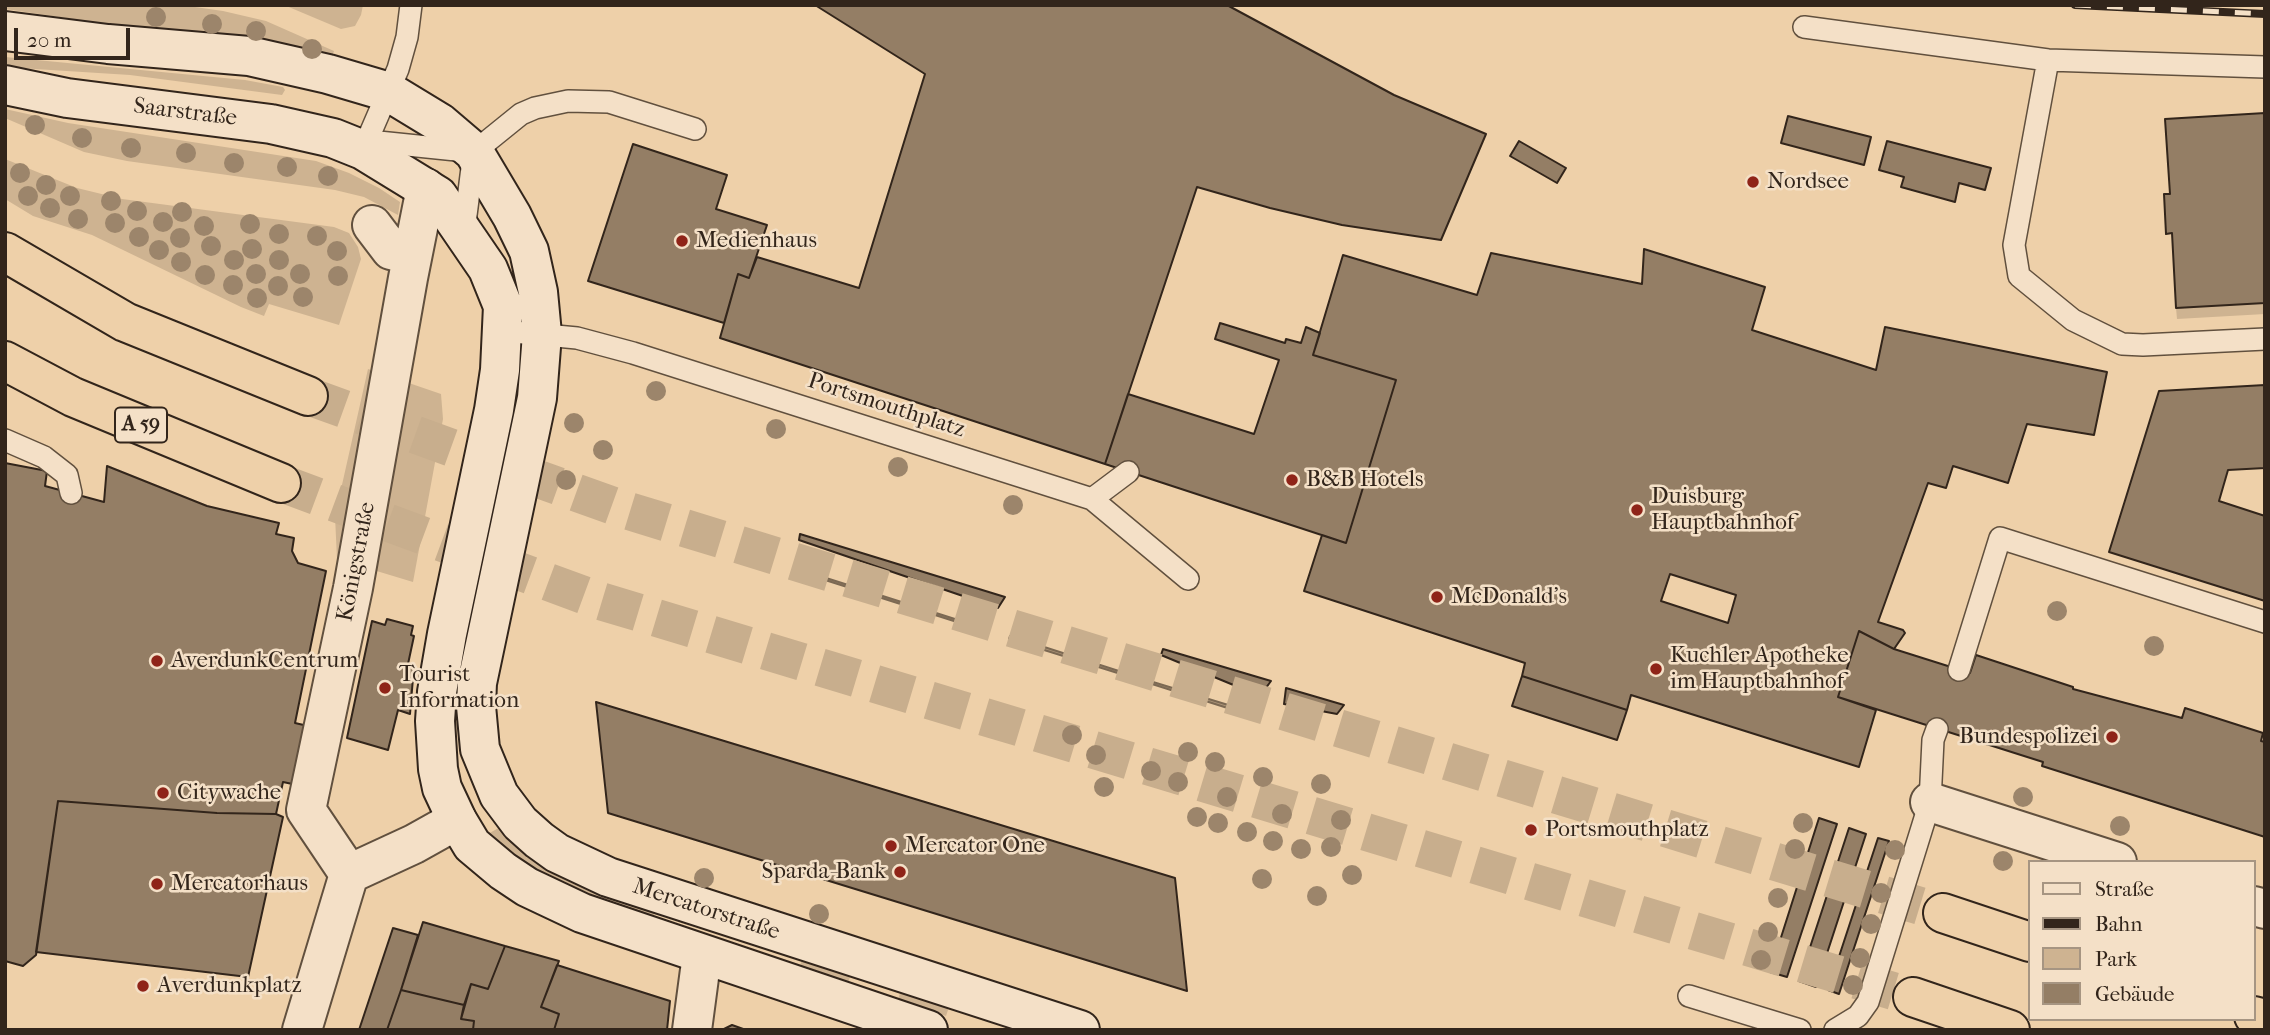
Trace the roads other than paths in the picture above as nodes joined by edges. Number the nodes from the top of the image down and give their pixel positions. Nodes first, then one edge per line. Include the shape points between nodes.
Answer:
1 (411, 5) edge
2 (1804, 27) dead end
3 (5, 31) edge
4 (2048, 60) junction
5 (2265, 67) edge
6 (5, 85) edge
7 (384, 91) junction
8 (695, 129) dead end
9 (354, 143) junction
10 (474, 152) junction
11 (426, 188) junction
12 (372, 225) dead end
13 (464, 233) junction
14 (5, 252) edge
15 (410, 267) junction
16 (503, 331) junction
17 (542, 334) junction
18 (2265, 339) edge
19 (5, 361) edge
20 (309, 396) tunnel mouth
21 (5, 440) edge
22 (1128, 472) dead end
23 (281, 483) tunnel mouth
24 (71, 493) dead end
25 (1092, 499) junction
26 (1188, 579) dead end
27 (2265, 622) edge
28 (1959, 670) dead end
29 (1937, 729) dead end
30 (1930, 802) junction
31 (445, 814) junction
32 (2112, 860) edge
33 (349, 874) junction
34 (1943, 913) tunnel mouth
35 (2028, 941) edge
36 (702, 955) junction
37 (1689, 996) dead end
38 (1913, 997) tunnel mouth
39 (302, 1030) edge
40 (692, 1030) edge
41 (928, 1030) edge
42 (1080, 1030) edge
43 (1800, 1030) edge
44 (1835, 1030) edge
45 (2010, 1030) edge

1 - 7 lane via 407,37
2 - 4 lane
3 - 7 main road via 249,55
4 - 5 lane
4 - 18 lane via 2014,245 2019,276 2073,320 2122,344
6 - 9 main road, Saarstraße via 67,98 271,124
7 - 9 lane
7 - 10 main road via 440,123
8 - 10 lane via 609,102 568,101 521,114
9 - 10 lane
9 - 11 main road, Saarstraße
10 - 13 lane
10 - 17 main road via 529,251
11 - 13 main road, Saarstraße via 438,196
11 - 15 main road, Königstraße
12 - 15 main road
13 - 16 main road, Saarstraße via 503,306
14 - 20 highway via 125,322
15 - 33 main road, Königstraße via 353,588 306,810
16 - 17 lane, Portsmouthplatz
16 - 31 main road via 494,410 437,692 436,748
17 - 25 lane, Portsmouthplatz via 633,353
17 - 42 main road, Mercatorstraße via 537,398 477,683 480,750 499,795 520,823 558,853 608,877
19 - 23 highway, A 59 via 74,397
21 - 24 lane via 44,457 67,475
22 - 25 lane
25 - 26 lane, Portsmouthplatz
27 - 28 lane via 2000,538
29 - 30 lane
30 - 32 main road
30 - 44 lane via 1868,1002 1858,1016
31 - 33 main road
31 - 36 main road, Mercatorstraße via 472,845 527,887 582,913
33 - 39 main road
34 - 35 highway
36 - 40 main road
36 - 41 main road, Mercatorstraße
37 - 43 lane
38 - 45 highway

